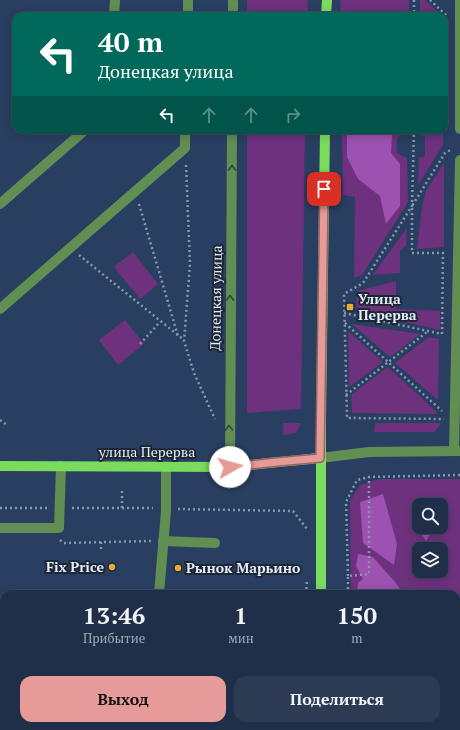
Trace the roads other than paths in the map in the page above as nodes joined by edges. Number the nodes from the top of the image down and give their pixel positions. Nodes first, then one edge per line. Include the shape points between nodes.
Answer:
1 (115, 0) edge
2 (188, 0) edge
3 (233, 0) edge
4 (327, 0) edge
5 (460, 0) edge
6 (114, 12) edge
7 (188, 12) edge
8 (233, 12) edge
9 (326, 12) edge
10 (460, 28) edge
11 (460, 72) edge
12 (460, 129) edge
13 (80, 134) edge
14 (185, 134) edge
15 (232, 134) edge
16 (325, 134) edge
17 (460, 160) edge
18 (0, 204) edge
19 (0, 310) edge
20 (458, 337) edge
21 (457, 451) edge
22 (320, 458) junction
23 (0, 466) edge
24 (61, 466) junction
25 (166, 467) junction
26 (230, 467) junction
27 (0, 528) edge
28 (164, 541) junction
29 (215, 542) dead end
30 (159, 590) edge
31 (321, 590) edge

1 - 6 street
2 - 7 street
3 - 8 street
4 - 9 main road
5 - 10 street
10 - 11 street
11 - 12 street
13 - 18 street
14 - 19 street via 185,148
26 -> 15 street, Донецкая улица
16 - 22 main road
17 - 20 street
20 - 21 street via 455,420
21 - 22 street, улица Перерва via 369,452
22 - 26 main road, улица Перерва
22 - 31 main road
23 - 24 main road, улица Перерва
24 - 25 main road, улица Перерва
24 - 27 street via 59,528
25 - 26 main road, улица Перерва
25 - 28 street
28 - 29 street
28 - 30 street

